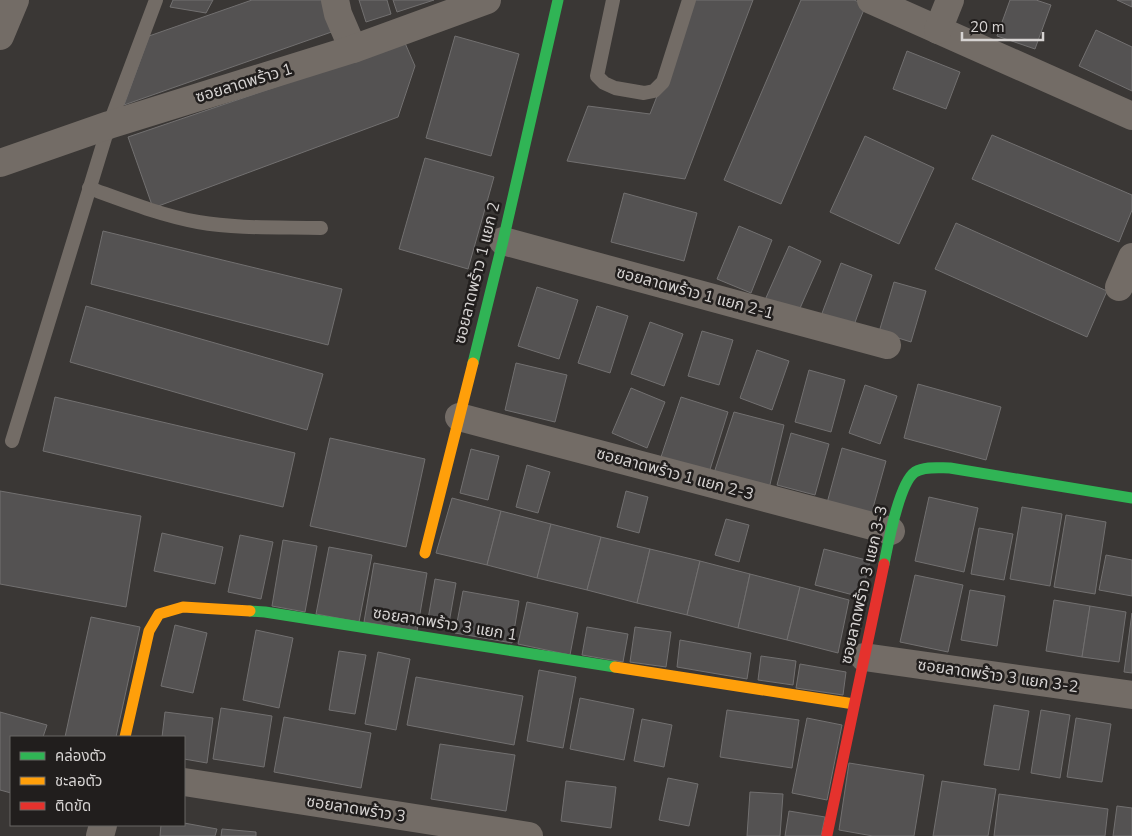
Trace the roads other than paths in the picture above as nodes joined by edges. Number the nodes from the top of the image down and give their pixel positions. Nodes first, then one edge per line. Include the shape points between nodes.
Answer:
1 (15, 0) edge
2 (156, 0) edge
3 (335, 0) edge
4 (487, 0) edge
5 (558, 0) edge
6 (612, 0) edge
7 (689, 0) edge
8 (871, 0) edge
9 (950, 0) edge
10 (938, 30) junction
11 (0, 36) edge
12 (353, 49) junction
13 (1132, 116) edge
14 (108, 125) junction
15 (0, 163) edge
16 (89, 188) junction
17 (320, 228) dead end
18 (502, 241) junction
19 (1132, 257) edge
20 (1119, 287) dead end
21 (887, 345) dead end
22 (459, 417) junction
23 (12, 441) dead end
24 (1132, 498) edge
25 (890, 531) junction
26 (425, 553) dead end
27 (864, 657) junction
28 (1132, 695) edge
29 (854, 704) junction
30 (125, 736) edge
31 (185, 782) edge
32 (528, 836) edge
33 (829, 836) edge

1 - 11 street
2 - 14 lane
3 - 12 street
4 - 12 street, ซอยลาดพร้าว 1
5 - 18 street, ซอยลาดพร้าว 1 แยก 2
6 - 7 lane via 597,76 604,84 615,88 644,93 654,91 663,82
8 - 10 street
9 - 10 street
10 - 13 street
12 - 14 street, ซอยลาดพร้าว 1
14 - 15 street, ซอยลาดพร้าว 1
14 - 16 lane
16 - 17 lane via 156,212 199,222
16 - 23 lane
18 - 21 street, ซอยลาดพร้าว 1 แยก 2-1
18 - 22 street, ซอยลาดพร้าว 1 แยก 2
19 - 20 street
22 - 25 street, ซอยลาดพร้าว 1 แยก 2-3
22 - 26 street, ซอยลาดพร้าว 1 แยก 2
24 - 25 street, ซอยลาดพร้าว 3 แยก 3-3 via 929,467 912,475
25 - 27 street, ซอยลาดพร้าว 3 แยก 3-3
27 - 28 street, ซอยลาดพร้าว 3 แยก 3-2
27 - 29 street, ซอยลาดพร้าว 3 แยก 3-3
29 - 30 street, ซอยลาดพร้าว 3 แยก 1 via 265,612 183,607 159,614 149,631
29 - 33 street, ซอยลาดพร้าว 3 แยก 3-3
31 - 32 street, ซอยลาดพร้าว 3

